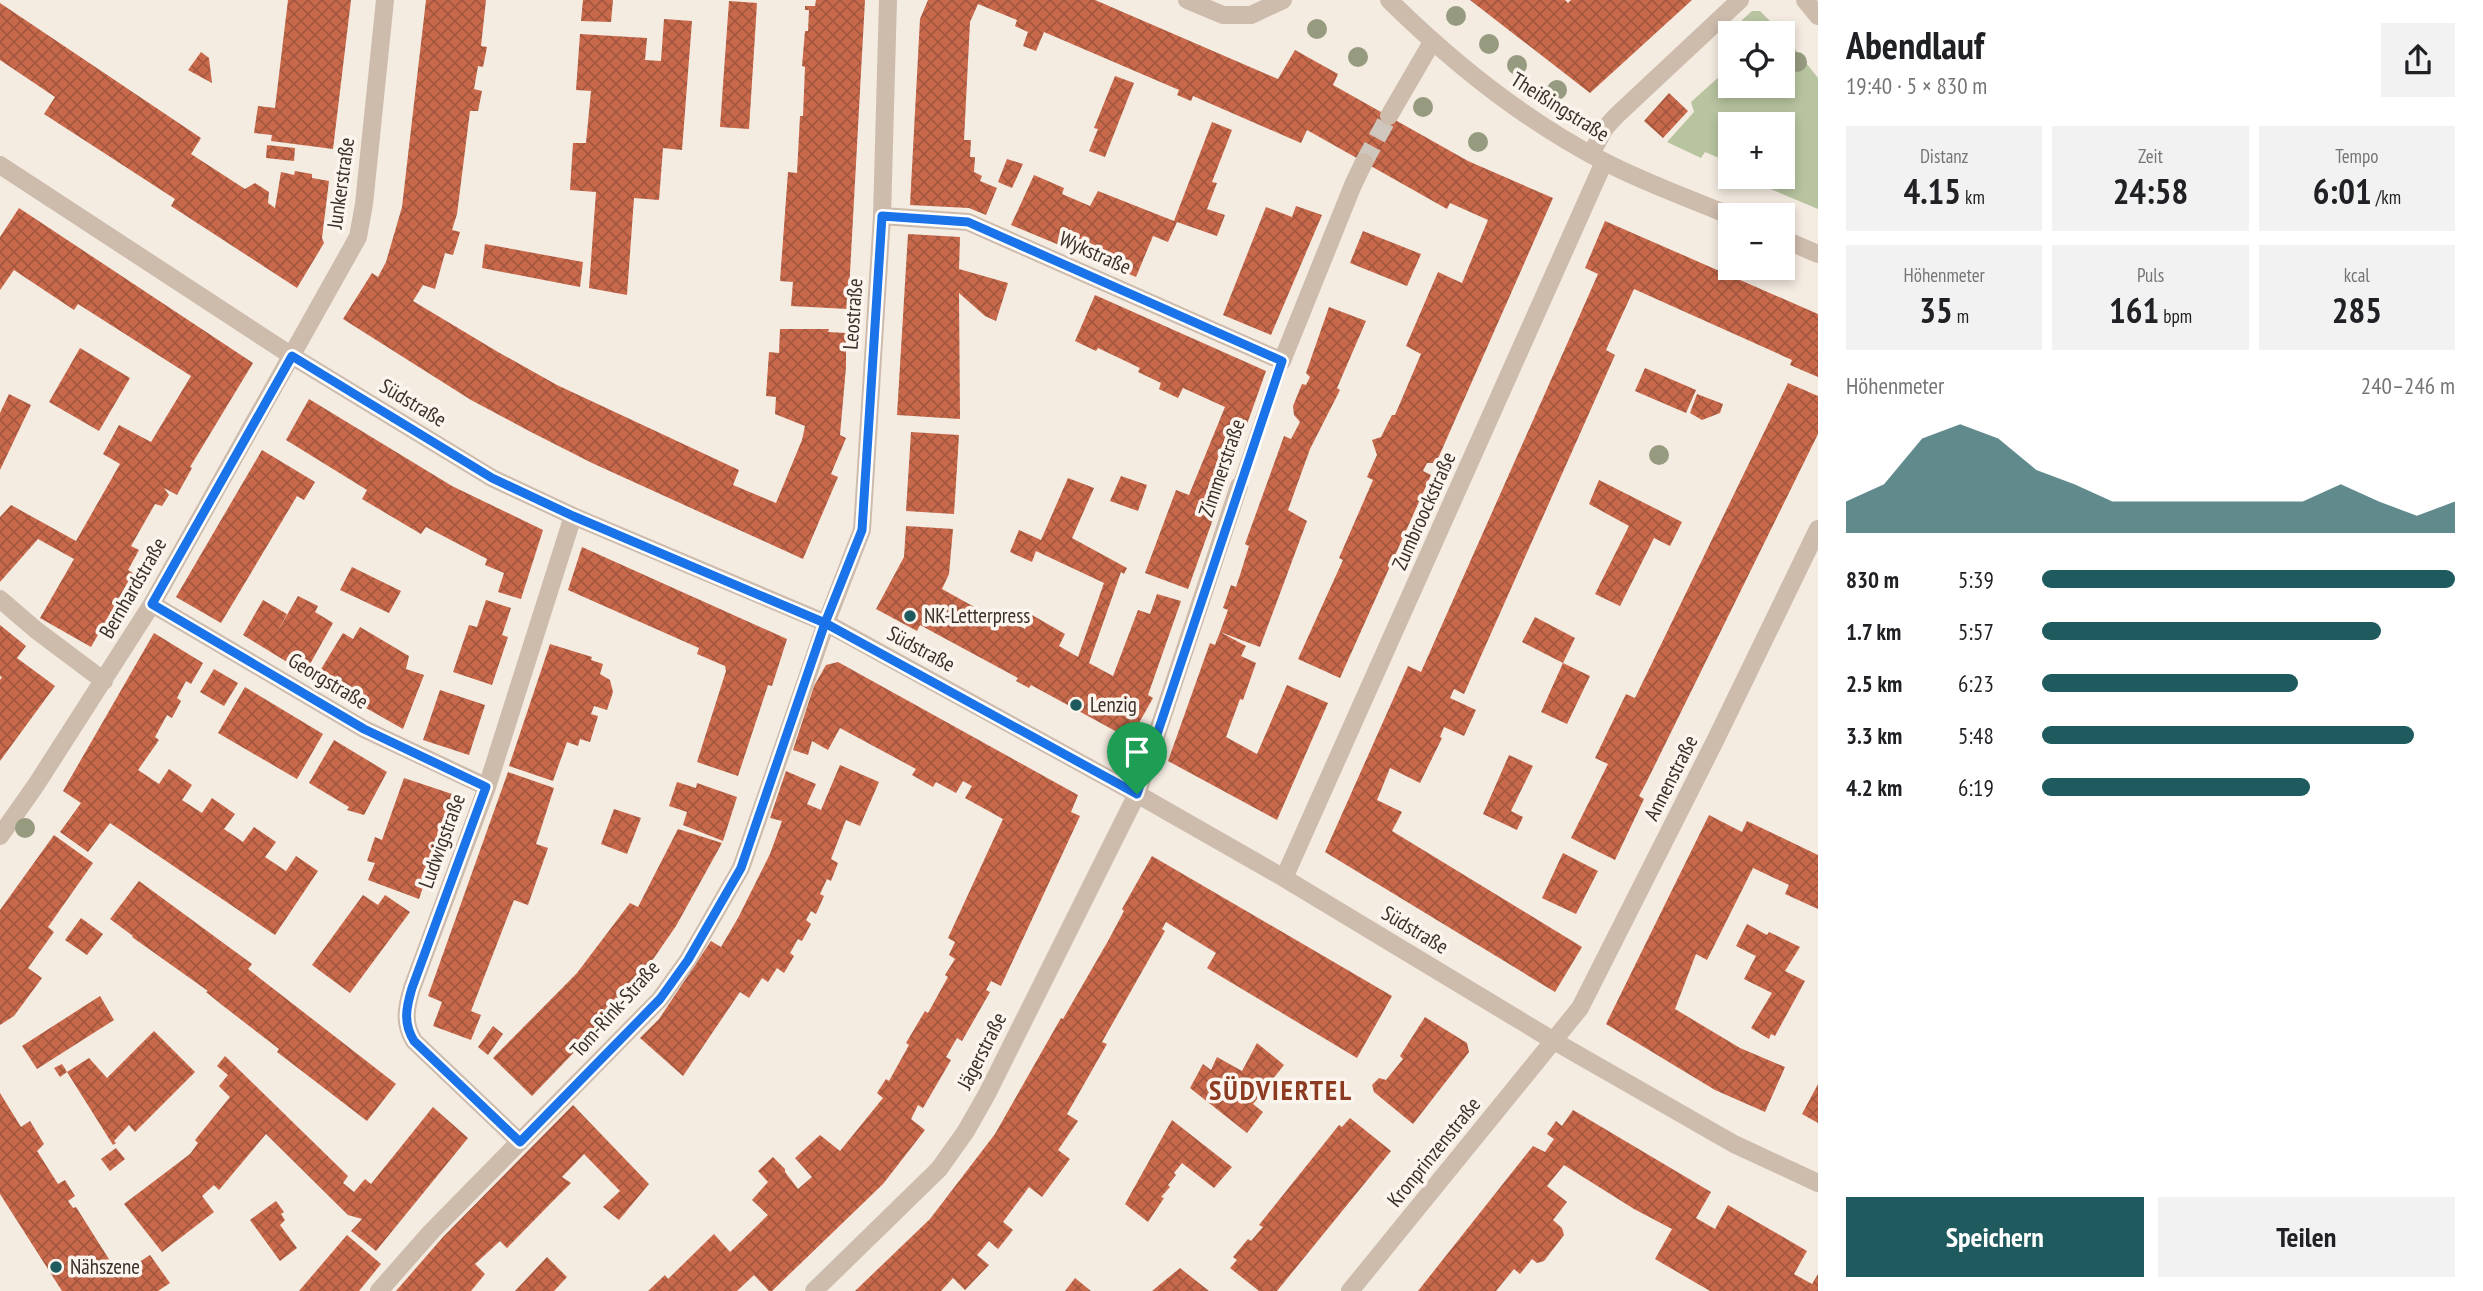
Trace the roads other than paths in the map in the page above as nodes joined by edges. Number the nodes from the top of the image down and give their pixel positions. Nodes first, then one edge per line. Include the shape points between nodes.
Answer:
1 (385, 0) edge
2 (888, 0) edge
3 (1186, 0) edge
4 (1283, 0) edge
5 (1389, 0) edge
6 (1740, 0) edge
7 (1805, 0) edge
8 (1818, 16) edge
9 (1432, 42) junction
10 (1389, 116) tunnel mouth
11 (1597, 158) junction
12 (1364, 162) tunnel mouth
13 (0, 165) edge
14 (1718, 210) edge
15 (882, 216) junction
16 (1795, 244) edge
17 (1818, 254) edge
18 (292, 356) junction
19 (1282, 361) junction
20 (1239, 486) joint
21 (573, 516) junction
22 (1818, 529) edge
23 (0, 599) edge
24 (152, 604) junction
25 (825, 623) junction
26 (104, 681) junction
27 (486, 787) junction
28 (1137, 794) junction
29 (0, 835) edge
30 (1284, 878) junction
31 (1554, 1041) junction
32 (520, 1142) junction
33 (1818, 1183) edge
34 (379, 1291) edge
35 (814, 1291) edge
36 (1350, 1291) edge

1 - 18 street, Junkerstraße via 358,237
2 - 15 street, Leostraße
3 - 4 street via 1223,15 1251,15
5 - 9 street, Theißingstraße
6 - 11 street, Zumbroockstraße via 1605,128
7 - 8 street
9 - 10 street
9 - 11 street, Theißingstraße via 1519,110
11 - 14 street, Theißingstraße
11 - 30 street, Zumbroockstraße
12 - 19 street, Zimmerstraße
13 - 18 street, Südstraße
15 - 19 street, Wykstraße via 968,222
15 - 25 street, Leostraße via 862,530
16 - 17 street
18 - 21 street, Südstraße via 492,478
18 - 24 street, Bernhardstraße
19 - 20 lane, Zimmerstraße
20 - 28 street, Zimmerstraße
21 - 25 street, Südstraße
21 - 27 street, Ludwigstraße
22 - 31 street, Annenstraße via 1580,1008
23 - 26 street
24 - 26 street, Bernhardstraße
24 - 27 street, Georgstraße via 364,729
25 - 28 street, Südstraße
25 - 32 street, Tom-Rink-Straße via 741,868 706,931 660,999
26 - 29 street, Bernhardstraße
27 - 32 street, Ludwigstraße via 405,1014 414,1041
28 - 30 street, Südstraße
28 - 35 street, Jägerstraße via 966,1132 939,1169
30 - 31 street, Südstraße
31 - 33 street, Südstraße via 1734,1144
31 - 36 street, Kronprinzenstraße
32 - 34 street, Tom-Rink-Straße

